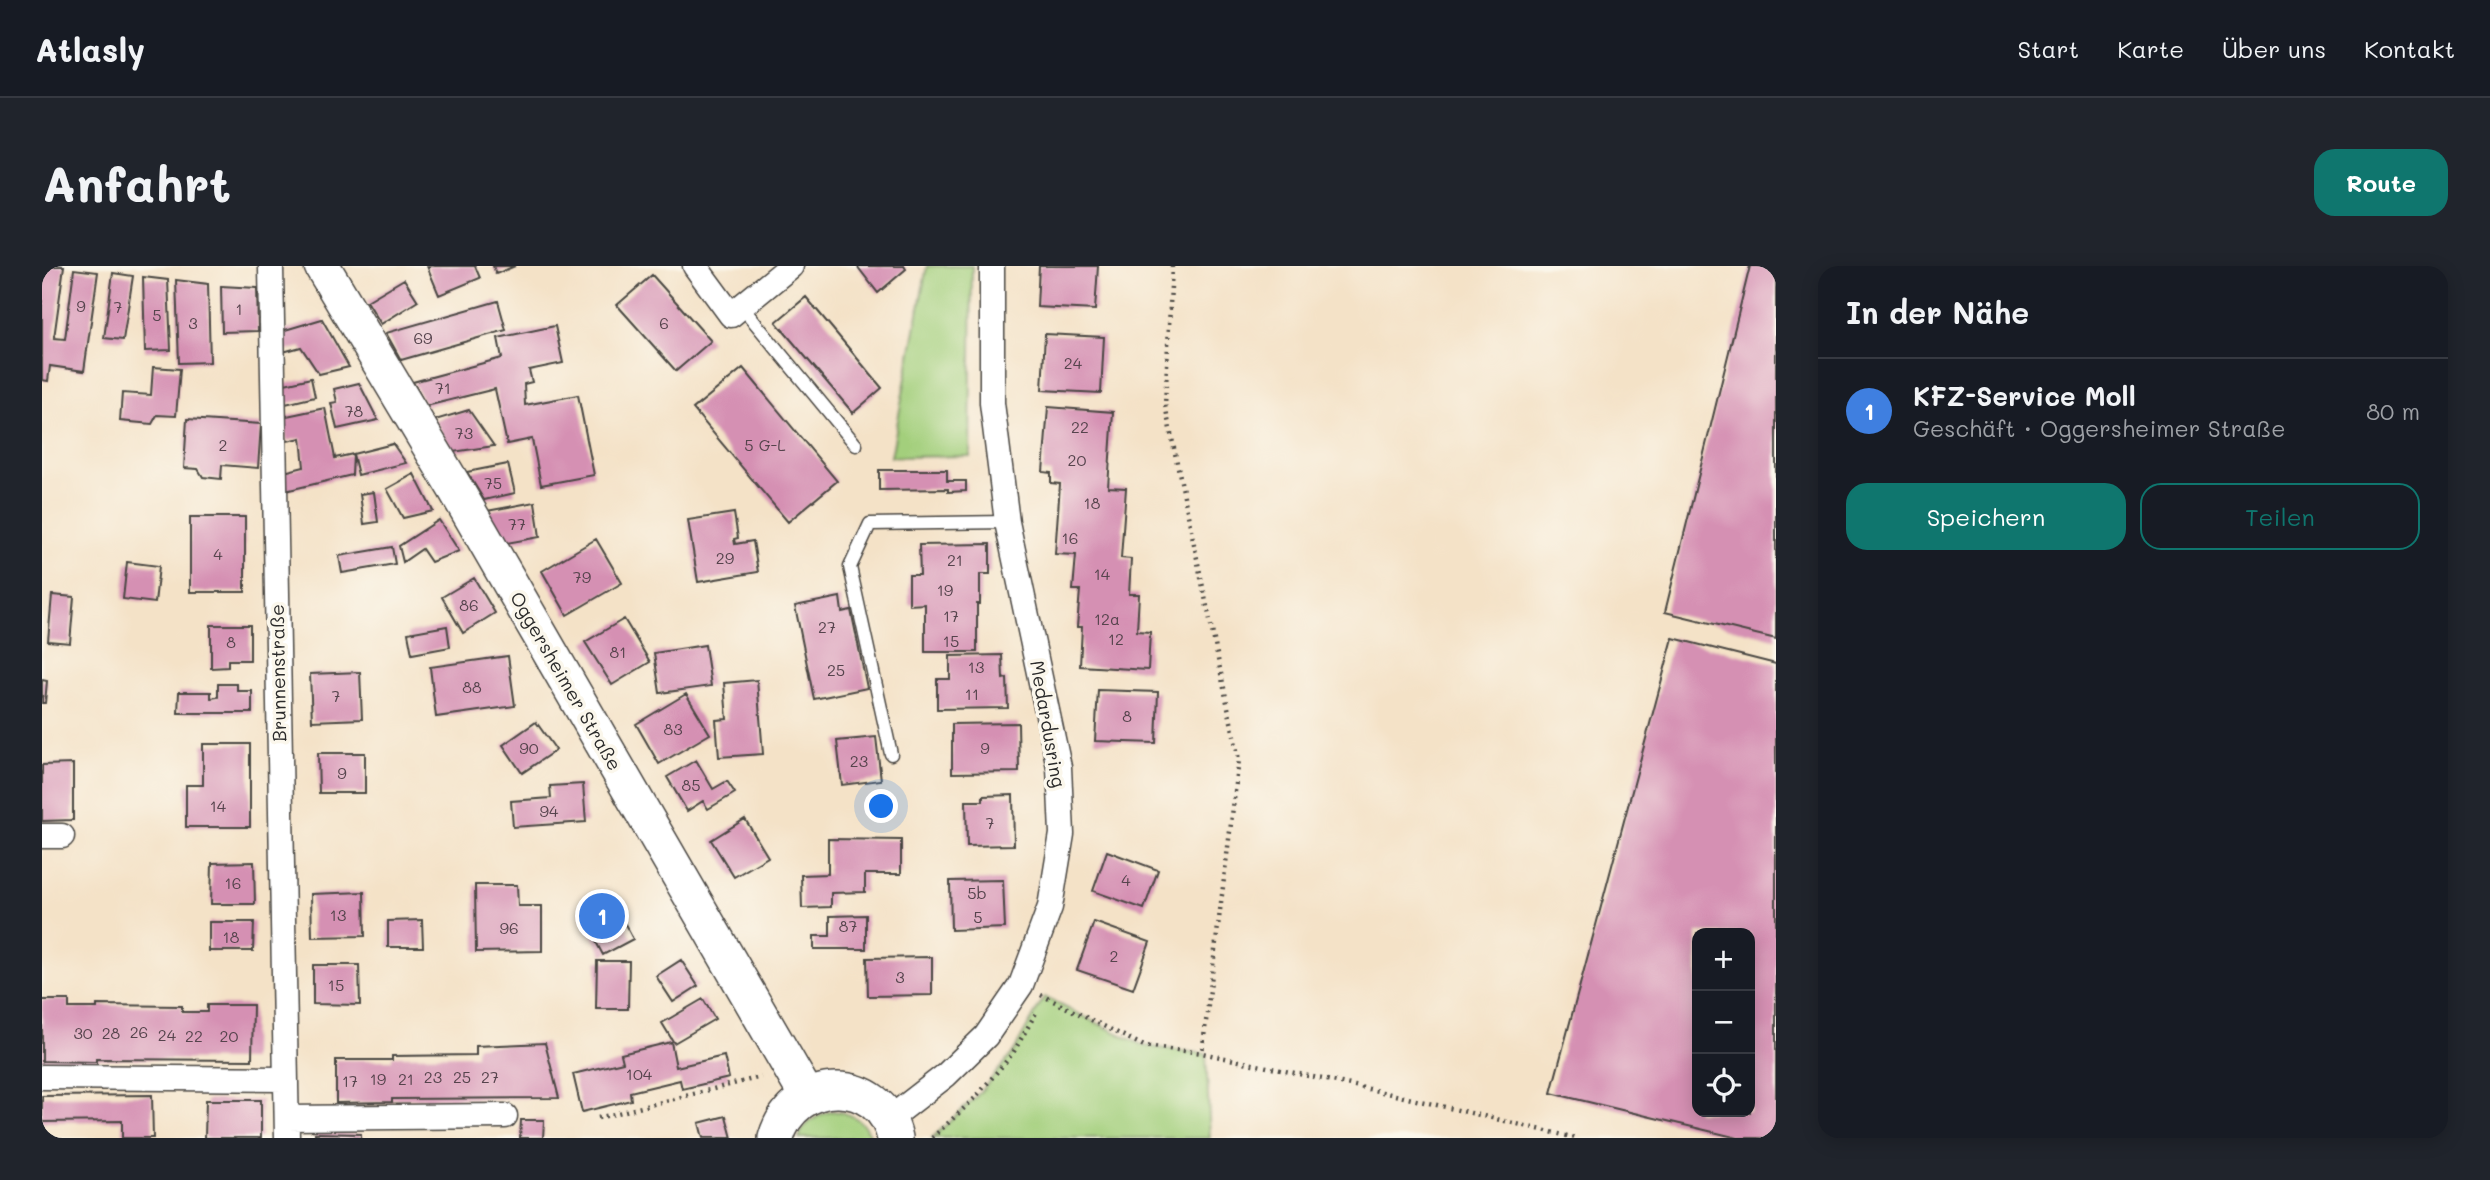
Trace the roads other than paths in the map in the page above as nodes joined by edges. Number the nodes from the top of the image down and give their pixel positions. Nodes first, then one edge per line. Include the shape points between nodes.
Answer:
1 (267, 266) edge
2 (322, 266) edge
3 (695, 266) edge
4 (791, 266) edge
5 (992, 266) edge
6 (742, 307) junction
7 (856, 445) dead end
8 (1007, 522) junction
9 (891, 754) dead end
10 (42, 1077) edge
11 (285, 1079) junction
12 (807, 1097) junction
13 (505, 1116) dead end
14 (287, 1128) edge
15 (892, 1129) edge
16 (776, 1138) edge

1 - 11 street, Brunnenstraße
2 - 12 street, Oggersheimer Straße
3 - 6 street via 731,315
4 - 6 street
5 - 8 street, Medardusring via 992,403
6 - 7 lane
8 - 9 lane via 870,524 850,567
8 - 15 street, Medardusring via 1059,767 1062,834 1050,907 1021,985 986,1036
10 - 11 street
11 - 14 street, Brunnenstraße
12 - 15 street via 824,1090 859,1094 875,1104
12 - 16 street via 791,1108
13 - 14 street, Brunnenstraße

